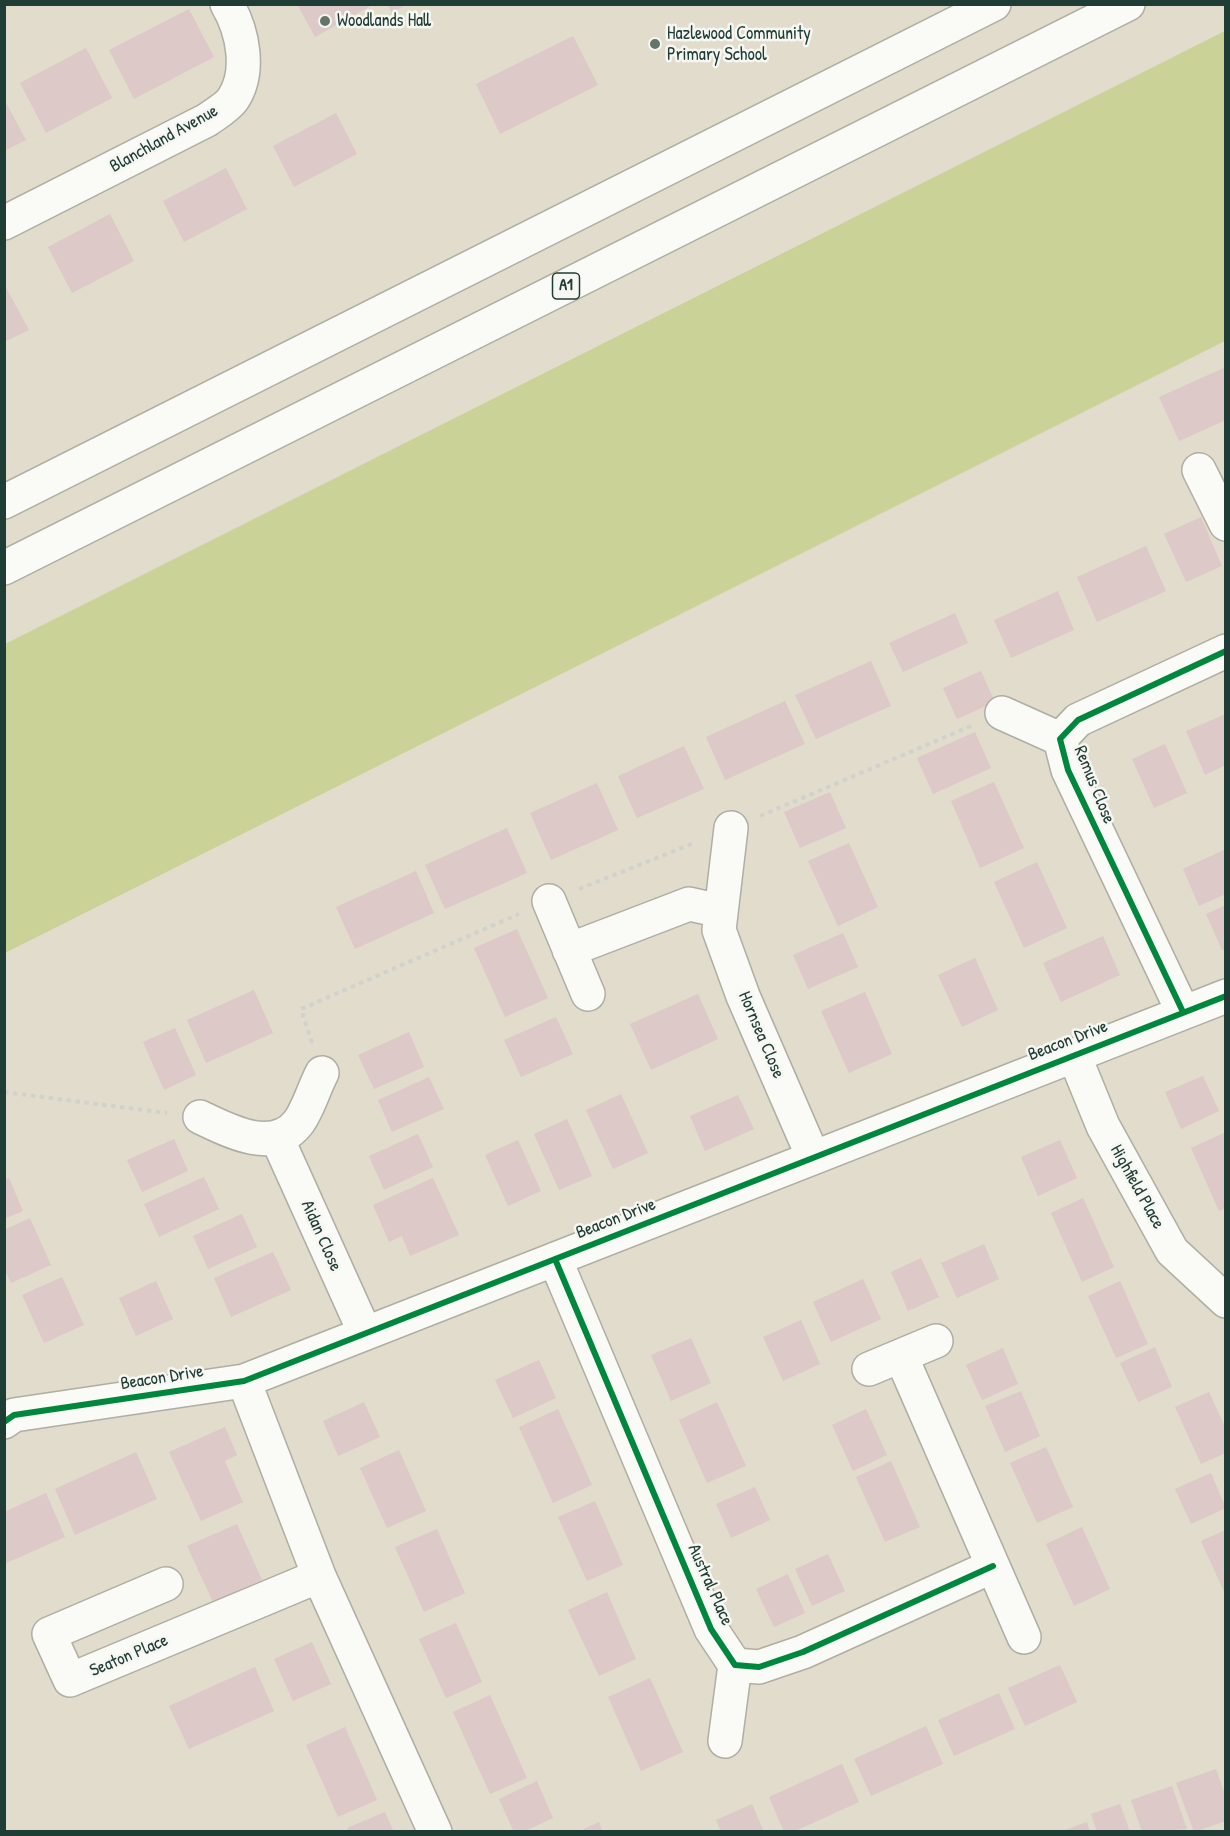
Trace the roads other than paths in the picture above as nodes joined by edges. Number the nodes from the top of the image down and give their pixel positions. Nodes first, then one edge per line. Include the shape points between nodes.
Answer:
1 (227, 4) edge
2 (994, 4) edge
3 (1128, 4) edge
4 (4, 223) edge
5 (1199, 470) dead end
6 (4, 502) edge
7 (1226, 524) edge
8 (4, 568) edge
9 (1226, 651) edge
10 (1002, 712) road end
11 (1060, 739) junction
12 (731, 828) road end
13 (549, 901) road end
14 (721, 911) junction
15 (569, 950) junction
16 (588, 994) dead end
17 (1226, 996) edge
18 (1183, 1012) junction
19 (1074, 1055) junction
20 (322, 1073) road end
21 (200, 1117) road end
22 (277, 1138) junction
23 (813, 1157) junction
24 (555, 1259) junction
25 (1226, 1301) edge
26 (365, 1333) junction
27 (936, 1341) dead end
28 (901, 1356) junction
29 (868, 1370) dead end
30 (244, 1381) junction
31 (8, 1410) edge
32 (993, 1566) junction
33 (320, 1576) junction
34 (166, 1584) dead end
35 (1024, 1637) dead end
36 (735, 1665) junction
37 (725, 1741) dead end
38 (435, 1832) edge

1 - 4 main road, Blanchland Avenue via 234,17 246,71 232,100 207,120
2 - 6 main road
3 - 8 main road, A1
5 - 7 main road
9 - 11 main road, Remus Close via 1078,720
10 - 11 main road, Remus Close
11 - 18 main road, Remus Close via 1068,770
12 - 14 main road, Hornsea Close
13 - 15 main road
14 - 15 main road via 689,904
14 - 23 main road, Hornsea Close via 719,930 743,996
15 - 16 main road
17 - 18 main road, Beacon Drive
18 - 19 main road, Beacon Drive
19 - 23 main road, Beacon Drive
19 - 25 main road, Highfield Place via 1103,1126 1172,1251
20 - 22 main road via 297,1124
21 - 22 main road via 241,1136
22 - 26 main road, Aidan Close
23 - 24 main road, Beacon Drive
24 - 26 main road, Beacon Drive
24 - 36 main road, Austral Place via 711,1629
26 - 30 main road, Beacon Drive
27 - 28 main road
28 - 29 main road
28 - 32 main road
30 - 31 main road, Beacon Drive
30 - 33 main road
32 - 35 main road
32 - 36 main road via 804,1652 759,1667
33 - 34 main road, Seaton Place via 70,1680 49,1634
33 - 38 main road
36 - 37 main road

